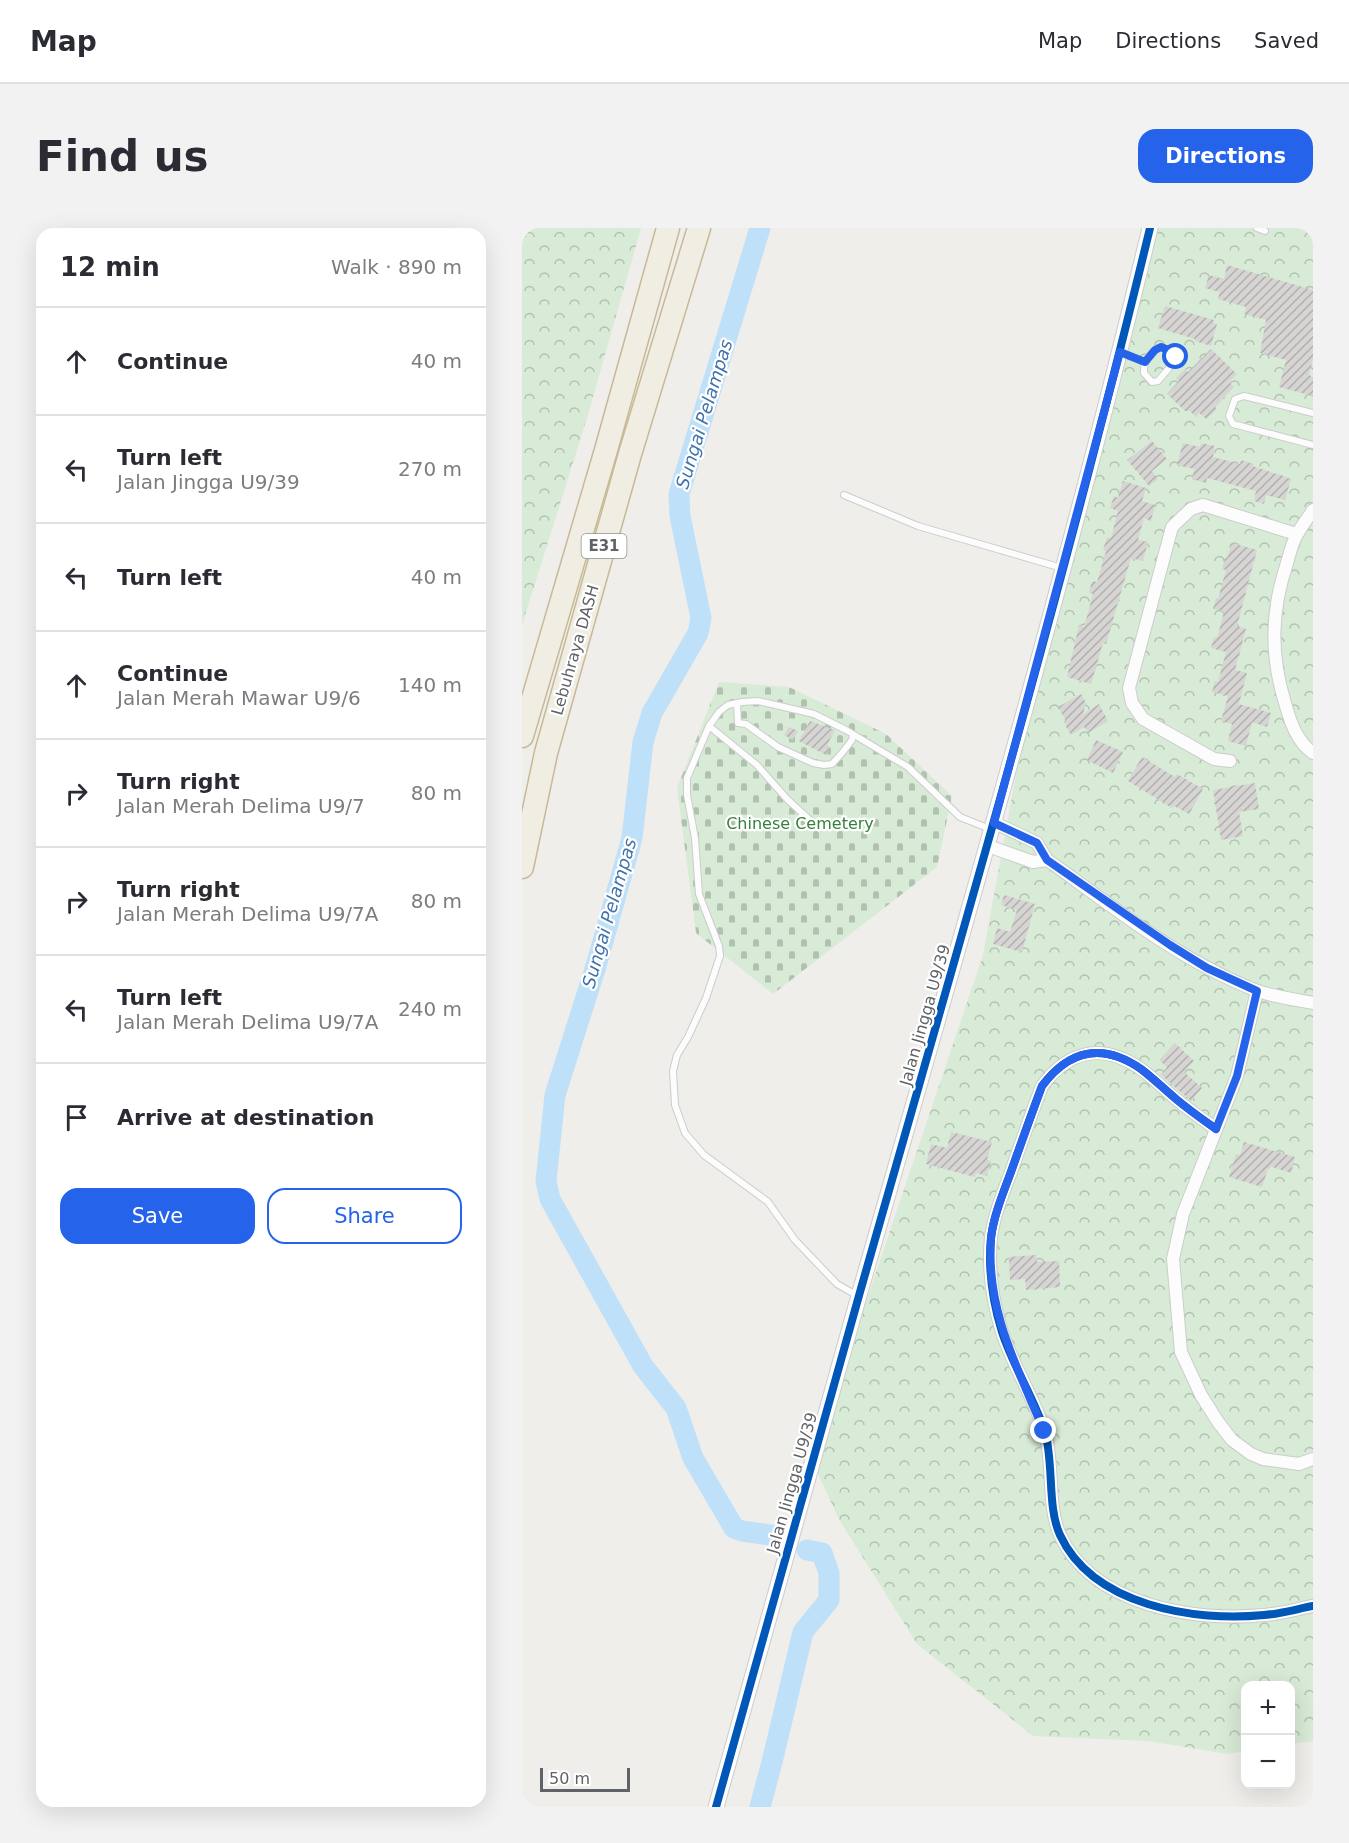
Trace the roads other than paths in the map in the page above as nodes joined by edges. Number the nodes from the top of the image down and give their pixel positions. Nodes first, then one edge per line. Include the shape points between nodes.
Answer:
1 (668, 228) edge
2 (699, 228) edge
3 (1150, 228) edge
4 (1257, 228) edge
5 (1265, 231) dead end
6 (1120, 352) junction
7 (1145, 362) junction
8 (1313, 413) edge
9 (1313, 445) edge
10 (844, 495) dead end
11 (1313, 510) edge
12 (1296, 534) junction
13 (1062, 569) junction
14 (737, 703) junction
15 (709, 726) junction
16 (854, 735) junction
17 (522, 736) edge
18 (1313, 753) edge
19 (1230, 761) dead end
20 (813, 823) dead end
21 (993, 827) junction
22 (988, 846) junction
23 (1047, 860) junction
24 (522, 867) edge
25 (1257, 991) junction
26 (1313, 1003) edge
27 (1216, 1129) junction
28 (858, 1296) junction
29 (1313, 1459) edge
30 (1313, 1606) edge
31 (716, 1807) edge

1 - 17 highway, Lebuhraya DASH / E31
2 - 24 highway, Lebuhraya DASH / E31 via 549,742
3 - 6 street, Jalan Jingga U9/39
4 - 5 lane
6 - 7 lane
6 - 13 street, Jalan Jingga U9/39
7 - 7 lane via 1161,347 1175,353 1175,361 1155,382 1144,373
8 - 9 lane via 1244,396 1235,399 1229,416 1233,424
10 - 13 lane via 918,526
11 - 12 street
12 - 18 street via 1279,587 1274,640 1280,688 1290,721
12 - 19 street via 1203,506 1191,509 1172,527 1129,688 1132,703 1143,719 1214,759
13 - 21 street, Jalan Jingga U9/39
14 - 15 lane via 719,712
14 - 16 lane via 758,701 814,714
14 - 16 lane via 738,723 813,763 832,764
15 - 20 lane via 757,765
15 - 28 lane via 687,778 687,795 699,894 720,956 698,1017 677,1055 673,1071 675,1105 685,1133 704,1155 768,1202 795,1240 830,1277
16 - 21 lane via 908,766 960,817
21 - 22 street, Jalan Jingga U9/39
21 - 23 street via 1037,843
22 - 23 street via 1033,862
22 - 28 street, Jalan Jingga U9/39
23 - 25 street via 1170,945 1207,968
25 - 26 street
25 - 27 street via 1237,1076
27 - 29 street via 1183,1214 1173,1259 1181,1352 1201,1395 1232,1440 1263,1459 1299,1464
27 - 30 street via 1128,1061 1093,1052 1066,1061 1042,1086 997,1213 991,1237 994,1302 1002,1333 1044,1431 1059,1534 1093,1576 1145,1604 1211,1617 1264,1616
28 - 31 street, Jalan Jingga U9/39

